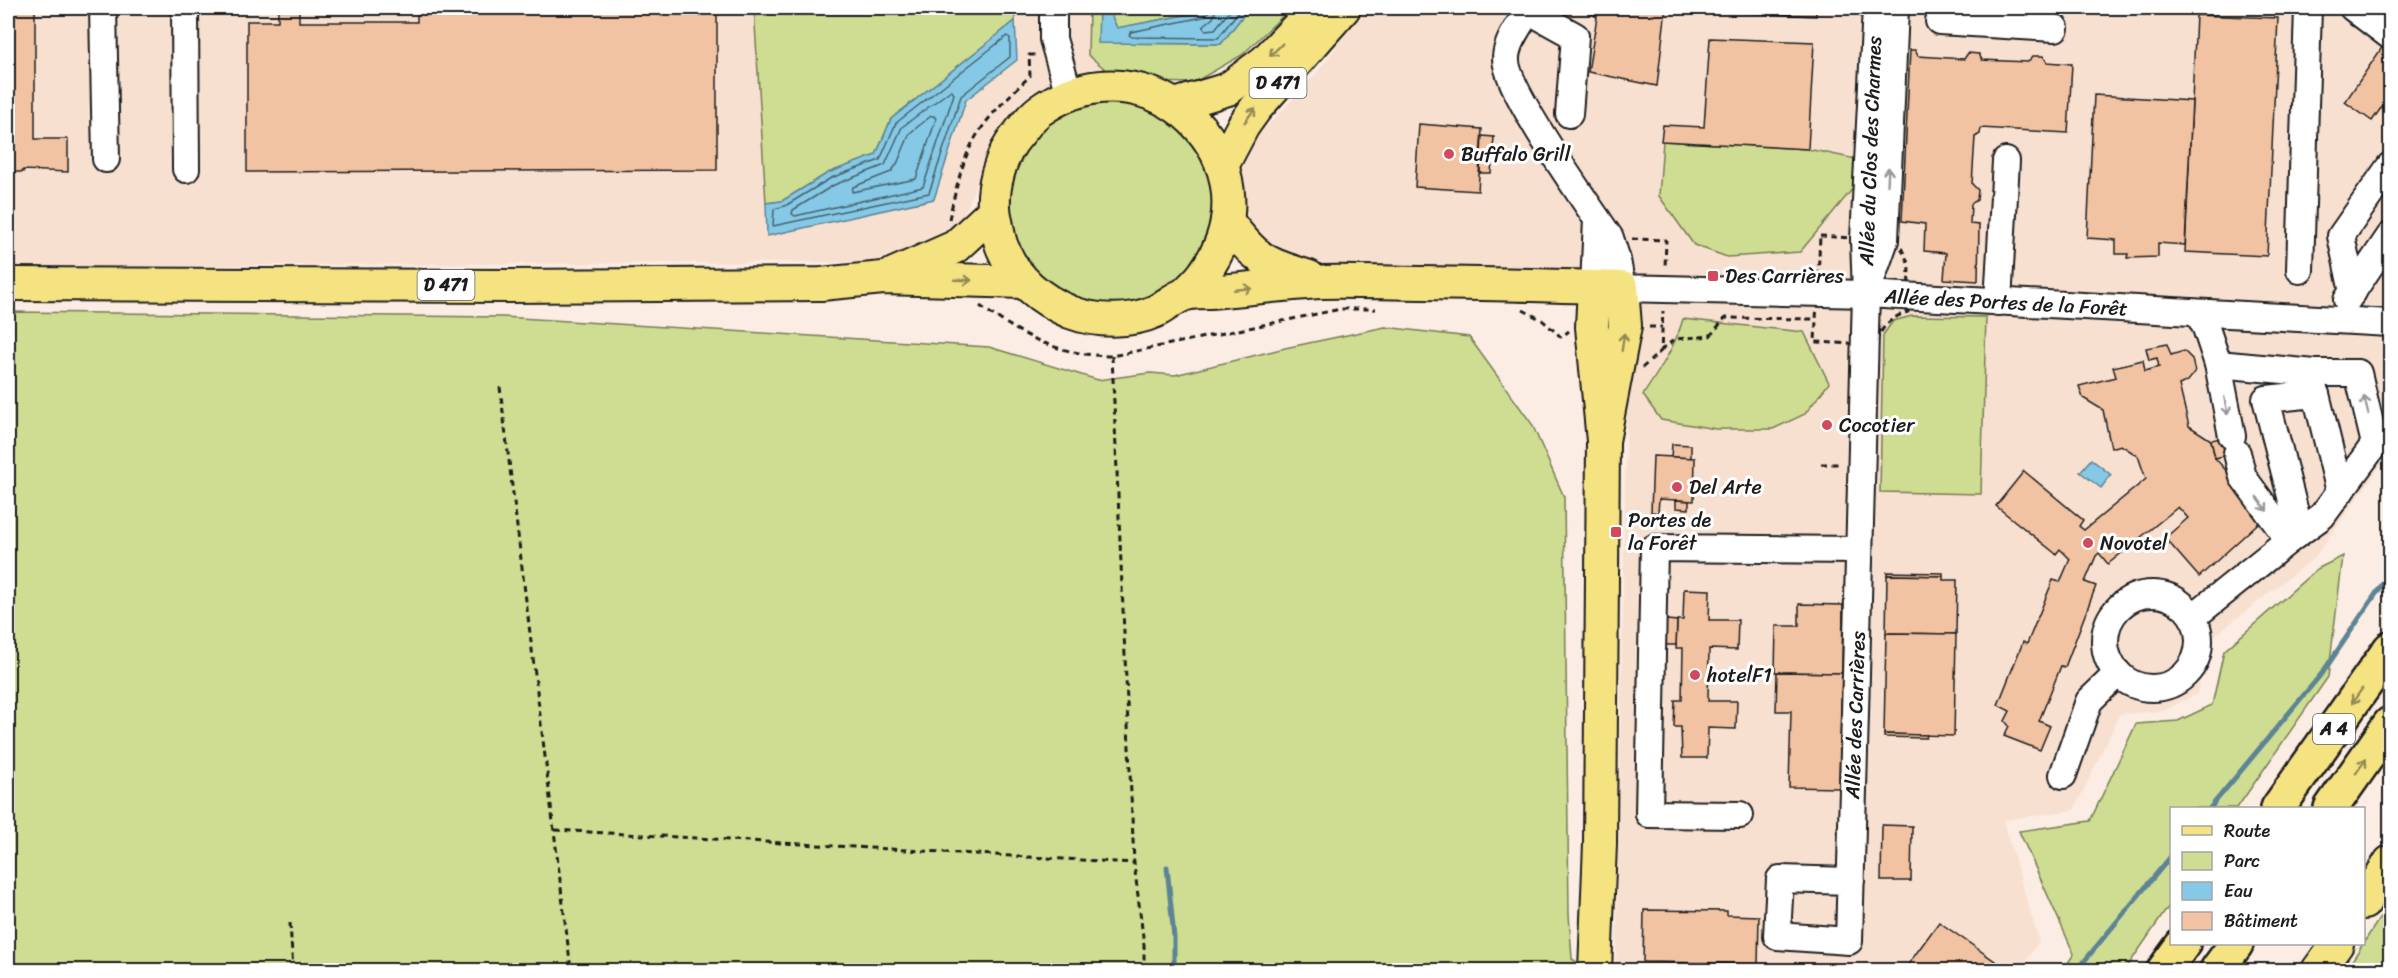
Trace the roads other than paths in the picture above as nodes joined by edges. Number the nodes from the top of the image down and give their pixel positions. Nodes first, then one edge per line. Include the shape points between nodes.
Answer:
1 (103, 8) edge
2 (185, 8) edge
3 (1053, 8) edge
4 (1316, 8) edge
5 (1344, 8) edge
6 (1876, 8) edge
7 (1895, 8) edge
8 (2308, 8) edge
9 (2353, 8) edge
10 (1529, 9) edge
11 (2005, 16) edge
12 (1939, 21) dead end
13 (2055, 28) dead end
14 (2391, 36) edge
15 (1069, 93) junction
16 (1175, 105) junction
17 (1569, 114) dead end
18 (106, 159) dead end
19 (2006, 161) dead end
20 (1222, 166) junction
21 (186, 169) dead end
22 (2388, 169) edge
23 (2391, 197) edge
24 (994, 211) junction
25 (1227, 221) junction
26 (2391, 236) edge
27 (2300, 270) dead end
28 (883, 278) junction
29 (1024, 282) junction
30 (1324, 282) junction
31 (8, 284) edge
32 (1545, 285) junction
33 (1608, 287) junction
34 (2353, 292) junction
35 (1185, 294) junction
36 (1866, 294) junction
37 (1998, 302) junction
38 (2198, 313) junction
39 (2343, 321) junction
40 (2391, 323) edge
41 (1592, 327) junction
42 (2217, 364) junction
43 (1603, 441) junction
44 (2340, 492) junction
45 (2295, 536) junction
46 (1859, 550) junction
47 (2193, 617) junction
48 (2391, 649) edge
49 (2118, 673) junction
50 (2391, 724) edge
51 (2063, 775) dead end
52 (2279, 807) edge
53 (2332, 807) edge
54 (1740, 815) dead end
55 (2391, 862) edge
56 (1851, 881) dead end
57 (2365, 901) edge
58 (2182, 945) edge
59 (2235, 945) edge
60 (2336, 945) edge
61 (1595, 970) edge
62 (2164, 970) edge
63 (2217, 970) edge
64 (2319, 970) edge

1 - 18 street
2 - 21 street
3 - 15 street via 1053,39
4 -> 16 main road, D 471 via 1265,61 1228,89
20 -> 5 main road, D 471 via 1256,108
6 - 36 street, Allée du Clos des Charmes via 1864,239
36 -> 7 street, Allée du Clos des Charmes via 1885,240
8 - 27 street
9 - 14 street
10 - 17 street via 1575,36
10 - 33 street via 1510,44 1507,70 1528,112 1597,218
11 - 12 street
11 - 13 street
15 - 16 main road via 1112,86 1134,88
15 - 24 main road via 1037,112 1012,140 997,174
16 - 20 main road via 1204,131
19 - 37 street
20 - 25 main road via 1228,193
22 - 23 street
22 - 34 street via 2341,236
24 - 28 main road, D 471 via 955,247
24 - 29 main road via 1003,249
25 - 30 main road via 1252,253 1269,265
25 - 35 main road via 1219,248 1205,273
26 - 34 street
28 -> 29 main road, D 471
28 - 31 main road, D 471 via 821,284
29 - 35 main road via 1052,304 1084,318 1120,320 1154,312
30 - 32 main road
35 -> 30 main road
32 - 33 main road
32 - 41 main road
33 - 36 street, Allée des Portes de la Forêt
33 - 41 main road
43 -> 33 main road via 1625,326
34 - 39 street via 2344,305
36 - 37 street, Allée des Portes de la Forêt
36 - 46 street, Allée du Clos des Charmes
37 - 38 street, Allée des Portes de la Forêt
38 - 39 street, Allée des Portes de la Forêt
38 - 42 street
39 - 40 street, Allée des Portes de la Forêt
41 - 43 main road
44 -> 42 street via 2375,444 2358,374
42 -> 45 street via 2243,477
43 - 61 main road via 1600,844
44 - 45 street via 2322,516
44 - 45 street via 2316,394 2266,399
45 - 47 street
46 - 54 street via 1654,548 1649,814
46 - 56 street, Allée des Carrières
47 - 49 street via 2199,633 2198,650 2192,666 2180,678 2165,686 2148,688
47 - 49 street via 2166,595 2148,593 2131,598 2117,609 2108,624 2105,641 2108,658
48 -> 52 highway, A 4
49 - 51 street via 2089,701
53 -> 50 highway, A 4
55 - 57 main road
58 - 62 highway
59 - 63 highway
60 - 64 main road

